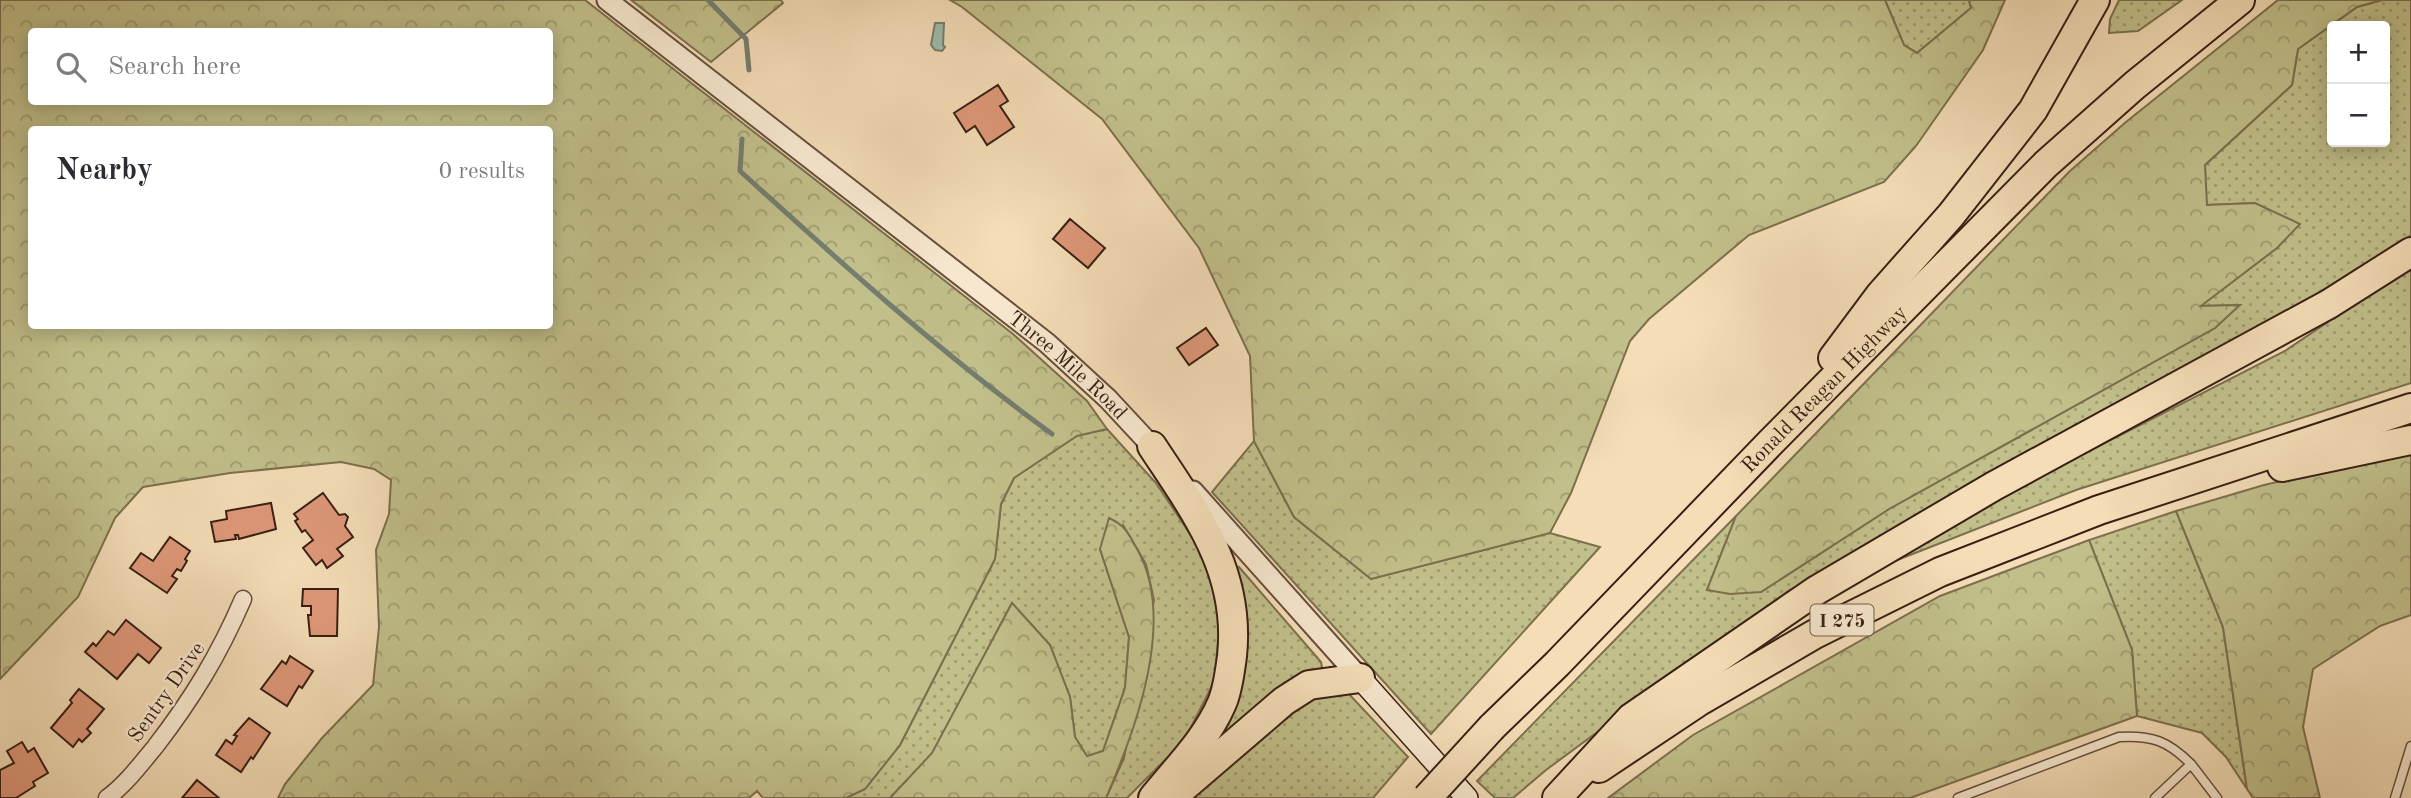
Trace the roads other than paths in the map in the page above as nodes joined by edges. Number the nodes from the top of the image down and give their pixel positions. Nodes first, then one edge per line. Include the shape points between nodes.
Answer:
1 (607, 0) edge
2 (2095, 0) edge
3 (2240, 0) edge
4 (2411, 253) edge
5 (2411, 408) edge
6 (2411, 440) edge
7 (1770, 443) junction
8 (1152, 446) junction
9 (2149, 494) junction
10 (243, 599) dead end
11 (1360, 678) junction
12 (2411, 746) edge
13 (2191, 764) junction
14 (1558, 797) edge
15 (107, 798) edge
16 (1153, 798) edge
17 (1171, 798) edge
18 (1427, 798) edge
19 (1467, 798) edge
20 (1958, 798) edge
21 (2155, 798) edge
22 (2217, 798) edge
23 (2395, 798) edge

1 - 8 street, Three Mile Road via 1047,343
2 - 7 highway via 2033,110 1951,215 1880,295
3 - 7 highway, Ronald Reagan Highway via 2046,164
4 - 14 highway via 2329,304 1994,486 1817,590 1631,718
5 - 9 highway, I 275
6 - 9 highway
7 - 18 highway, Ronald Reagan Highway, bridge
8 - 11 street, Three Mile Road
8 - 16 highway via 1222,563 1234,635 1223,701 1204,737
9 - 14 highway, I 275 via 1995,550 1872,604 1698,702
10 - 15 street, Sentry Drive via 224,644 196,691 137,769
11 - 17 highway via 1309,685
11 - 19 main road, Three Mile Road
12 - 23 lane
13 - 20 lane via 2159,740 2119,737
13 - 21 lane
13 - 22 lane

